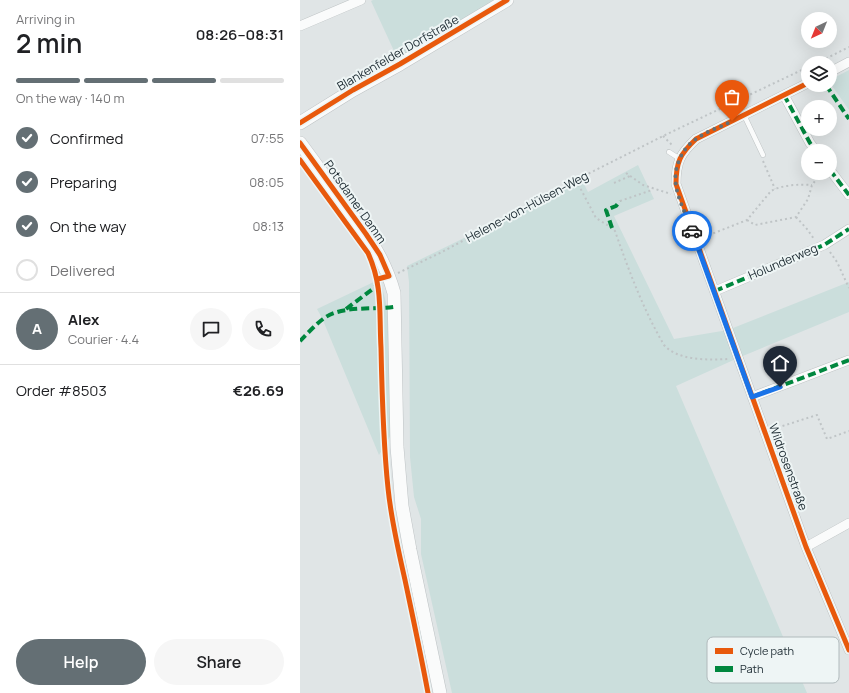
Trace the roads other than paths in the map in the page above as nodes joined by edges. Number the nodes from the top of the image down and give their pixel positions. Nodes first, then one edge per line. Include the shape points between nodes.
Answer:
1 (361, 0) edge
2 (507, 0) edge
3 (300, 26) edge
4 (849, 62) edge
5 (837, 68) edge
6 (801, 86) edge
7 (784, 95) junction
8 (744, 115) junction
9 (300, 123) edge
10 (300, 143) edge
11 (811, 144) edge
12 (669, 152) dead end
13 (763, 155) road end
14 (680, 159) junction
15 (837, 179) edge
16 (849, 195) edge
17 (849, 229) edge
18 (714, 291) junction
19 (849, 360) edge
20 (752, 397) junction
21 (849, 523) edge
22 (806, 547) junction
23 (849, 650) edge
24 (440, 693) edge

1 - 3 street
2 - 9 main road, Blankenfelder Dorfstraße
4 - 5 street
6 - 7 street, Wildrosenstraße
7 - 8 street, Wildrosenstraße
7 - 11 street
8 - 13 lane
8 - 14 street, Wildrosenstraße via 696,139
10 - 24 main road, Potsdamer Damm via 380,255 394,293 397,447 402,506
12 - 14 lane
14 - 18 street, Wildrosenstraße via 676,168 676,184
15 - 16 street
17 - 18 street, Holunderweg via 822,246
18 - 20 street, Wildrosenstraße
19 - 20 street
20 - 22 street, Wildrosenstraße
21 - 22 street
22 - 23 street, Wildrosenstraße

